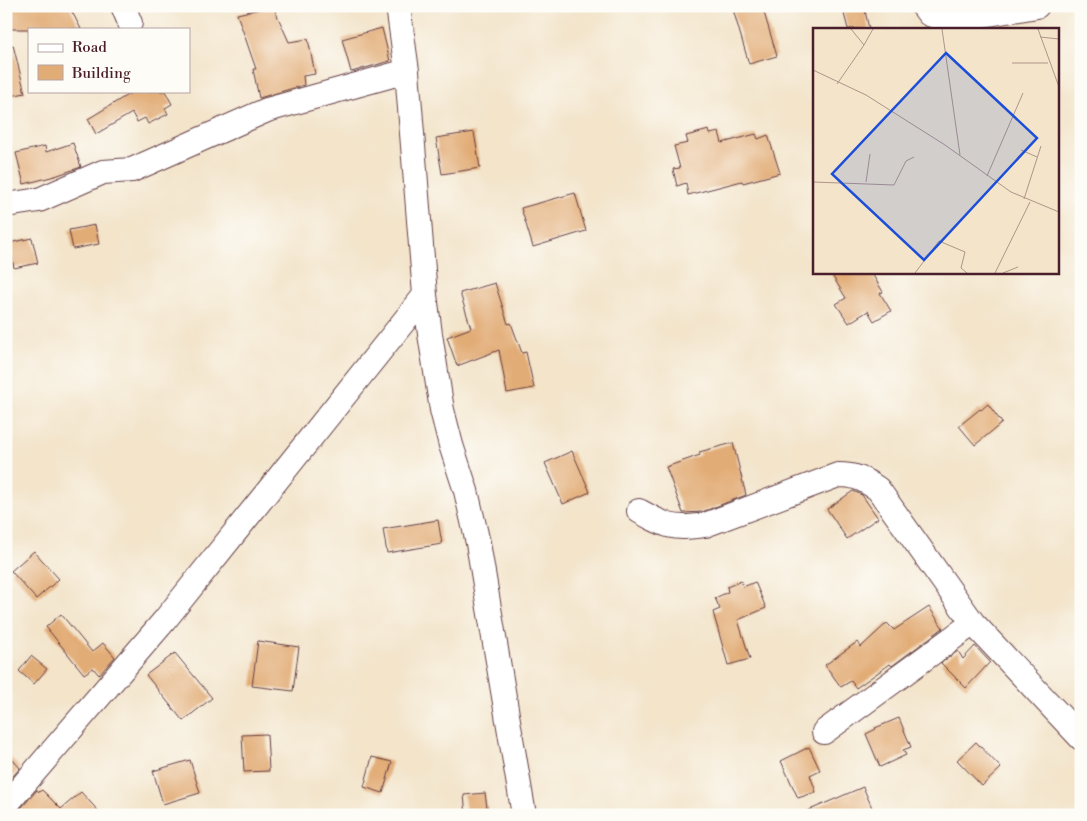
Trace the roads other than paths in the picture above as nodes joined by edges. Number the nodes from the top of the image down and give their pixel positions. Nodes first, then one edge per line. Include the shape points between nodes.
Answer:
1 (398, 6) edge
2 (923, 6) edge
3 (1036, 6) edge
4 (407, 71) junction
5 (6, 204) edge
6 (425, 295) junction
7 (638, 511) dead end
8 (973, 623) junction
9 (824, 732) dead end
10 (1081, 738) edge
11 (6, 805) edge
12 (524, 815) edge

1 - 4 street
2 - 3 street via 929,14 943,19 959,19
4 - 5 street via 267,110 132,170 103,172 39,200
4 - 6 street
6 - 11 street via 164,622
6 - 12 street via 442,410 478,543
7 - 8 street via 677,528 705,525 838,475 863,479 878,490
8 - 9 street
8 - 10 street

